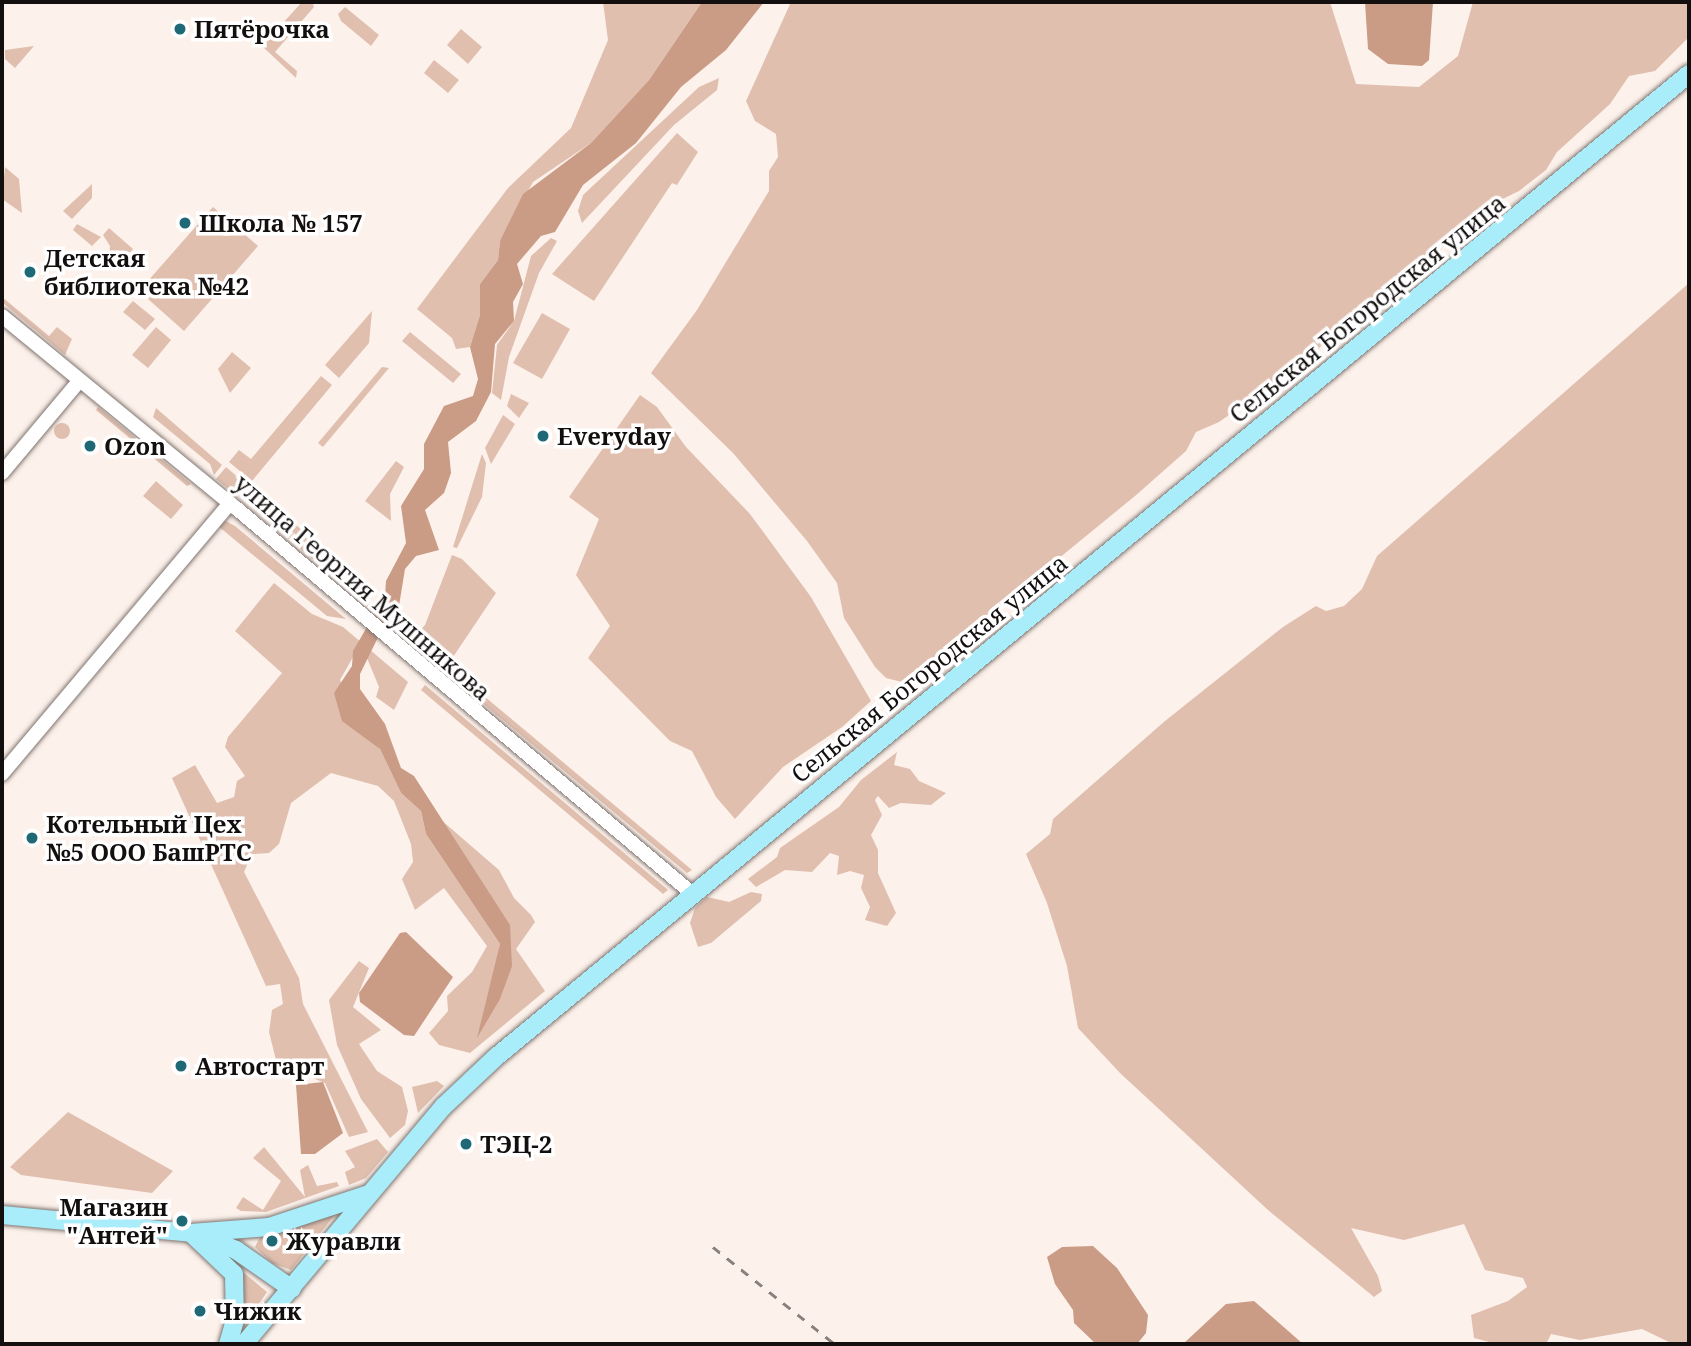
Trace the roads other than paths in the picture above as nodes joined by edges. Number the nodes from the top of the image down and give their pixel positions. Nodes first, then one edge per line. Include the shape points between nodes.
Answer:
1 (1689, 74) edge
2 (2, 316) edge
3 (80, 380) junction
4 (2, 472) edge
5 (230, 503) junction
6 (2, 774) edge
7 (694, 895) junction
8 (369, 1194) junction
9 (2, 1214) edge
10 (191, 1233) junction
11 (292, 1289) junction
12 (228, 1344) edge
13 (244, 1344) edge

1 - 7 main road, Сельская Богородская улица
2 - 3 street, улица Георгия Мушникова
3 - 4 street
3 - 5 street, улица Георгия Мушникова
5 - 6 street
5 - 7 street, улица Георгия Мушникова
7 - 8 main road, Сельская Богородская улица via 457,1092
8 - 10 main road via 269,1227
8 - 11 main road, Сельская Богородская улица
9 - 10 main road
10 - 11 main road via 236,1250
10 - 12 main road via 234,1273 235,1320
11 - 13 main road, Сельская Богородская улица

